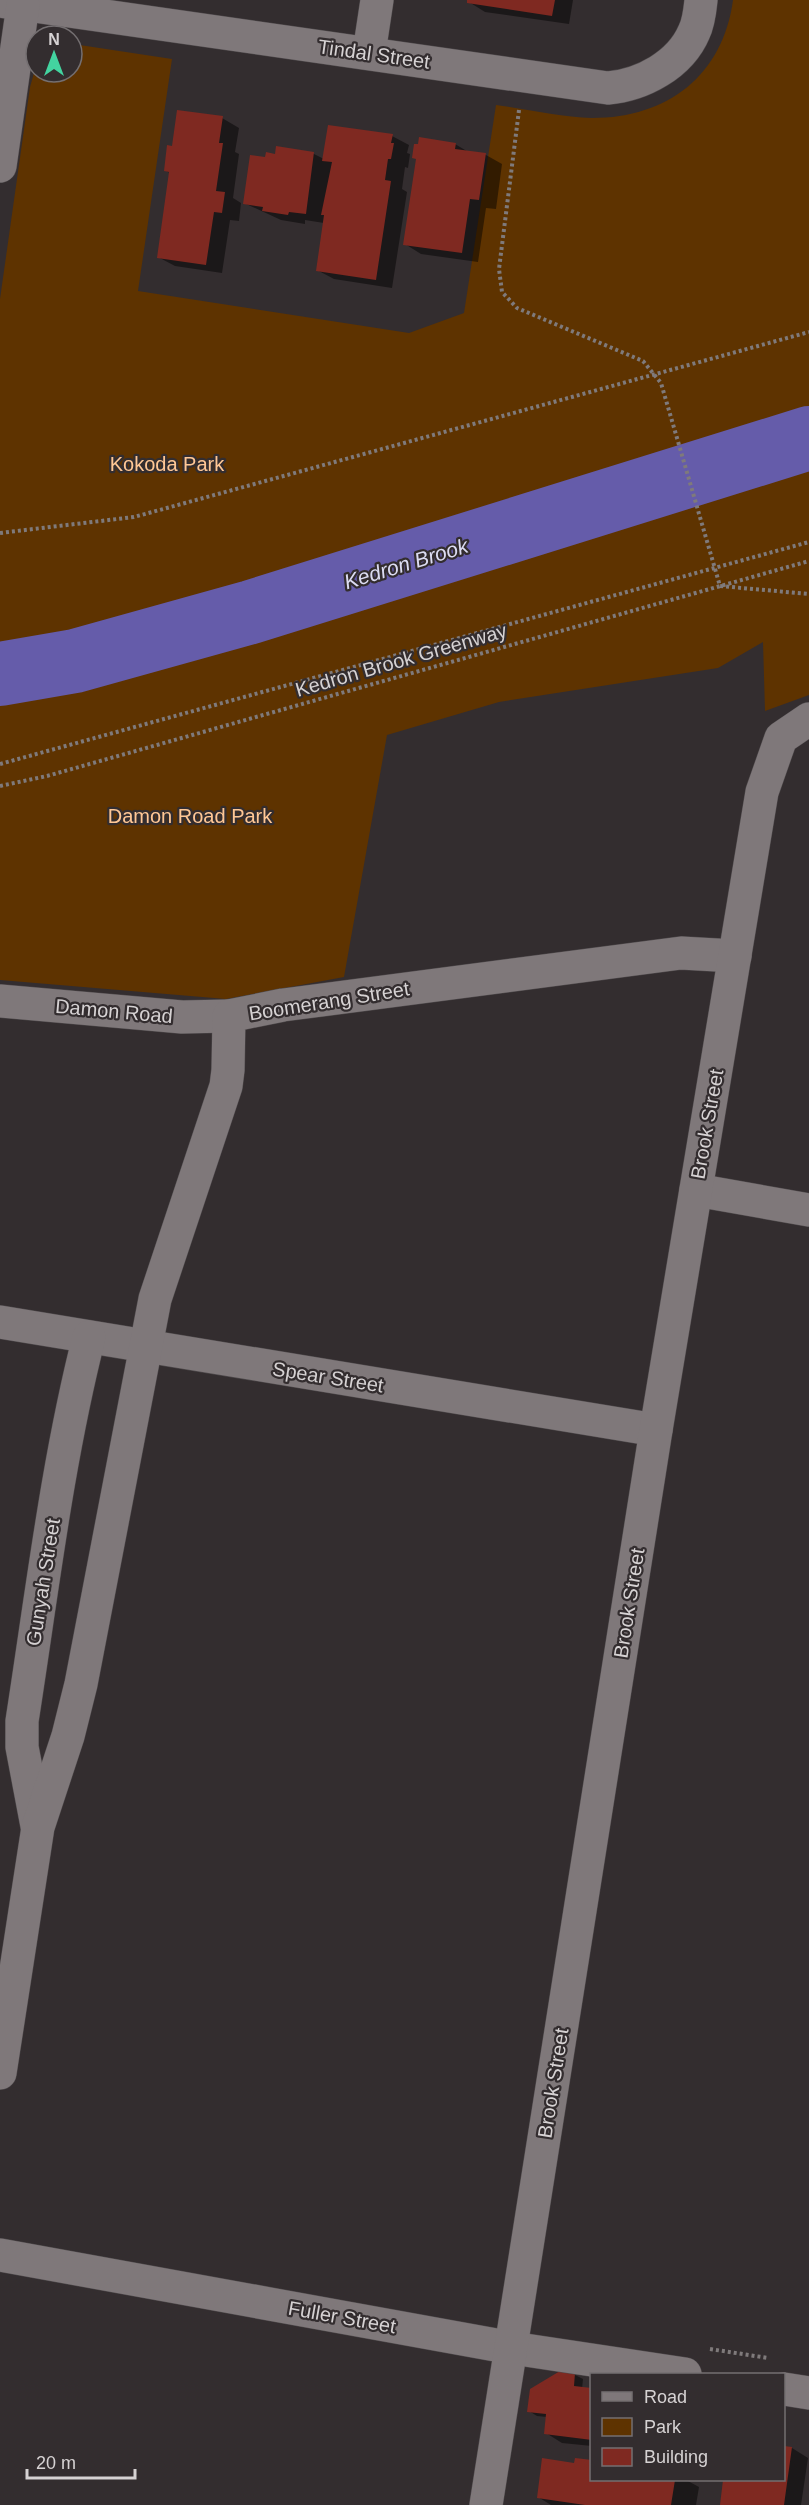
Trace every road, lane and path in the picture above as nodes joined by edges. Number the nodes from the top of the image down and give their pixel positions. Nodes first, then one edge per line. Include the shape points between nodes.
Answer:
1 (377, 0) edge
2 (701, 0) edge
3 (12, 3) edge
4 (369, 53) junction
5 (525, 76) junction
6 (0, 166) edge
7 (809, 332) edge
8 (655, 374) junction
9 (0, 533) edge
10 (809, 542) edge
11 (809, 561) edge
12 (714, 568) junction
13 (720, 586) junction
14 (809, 594) edge
15 (809, 719) edge
16 (0, 764) edge
17 (0, 786) edge
18 (735, 956) junction
19 (0, 1001) edge
20 (229, 1016) junction
21 (696, 1190) junction
22 (809, 1210) edge
23 (0, 1322) edge
24 (89, 1337) junction
25 (146, 1347) junction
26 (656, 1430) junction
27 (38, 1827) junction
28 (0, 2073) edge
29 (0, 2255) edge
30 (512, 2348) junction
31 (678, 2373) edge
32 (785, 2389) edge
33 (809, 2393) edge
34 (486, 2505) edge

1 - 4 street
2 - 5 street, Tindal Street via 690,41 644,81 608,88
3 - 4 street, Tindal Street
3 - 6 street
4 - 5 street, Tindal Street
5 - 8 path via 499,269 502,292 517,308 643,360
7 - 8 path
8 - 9 path via 134,517
8 - 12 path via 661,382
10 - 12 path
11 - 13 path, Kedron Brook Greenway
12 - 13 path
12 - 16 path
13 - 14 path
13 - 17 path, Kedron Brook Greenway
15 - 18 street, Brook Street via 781,738 762,792
18 - 20 street, Boomerang Street via 681,953 283,1005
18 - 21 street, Brook Street
19 - 20 street, Damon Road via 182,1017
20 - 25 street, Boomerang Street via 226,1086 155,1299
21 - 22 street
21 - 26 street, Brook Street
23 - 24 street, Spear Street
24 - 25 street, Spear Street
24 - 27 street, Gunyah Street via 55,1504 22,1721 22,1747
25 - 26 street, Spear Street
25 - 27 street, Gunyah Street via 81,1684
26 - 30 street, Brook Street
27 - 28 street, Gunyah Street
29 - 30 street, Fuller Street
30 - 31 street, Fuller Street
30 - 34 street, Brook Street
32 - 33 street

